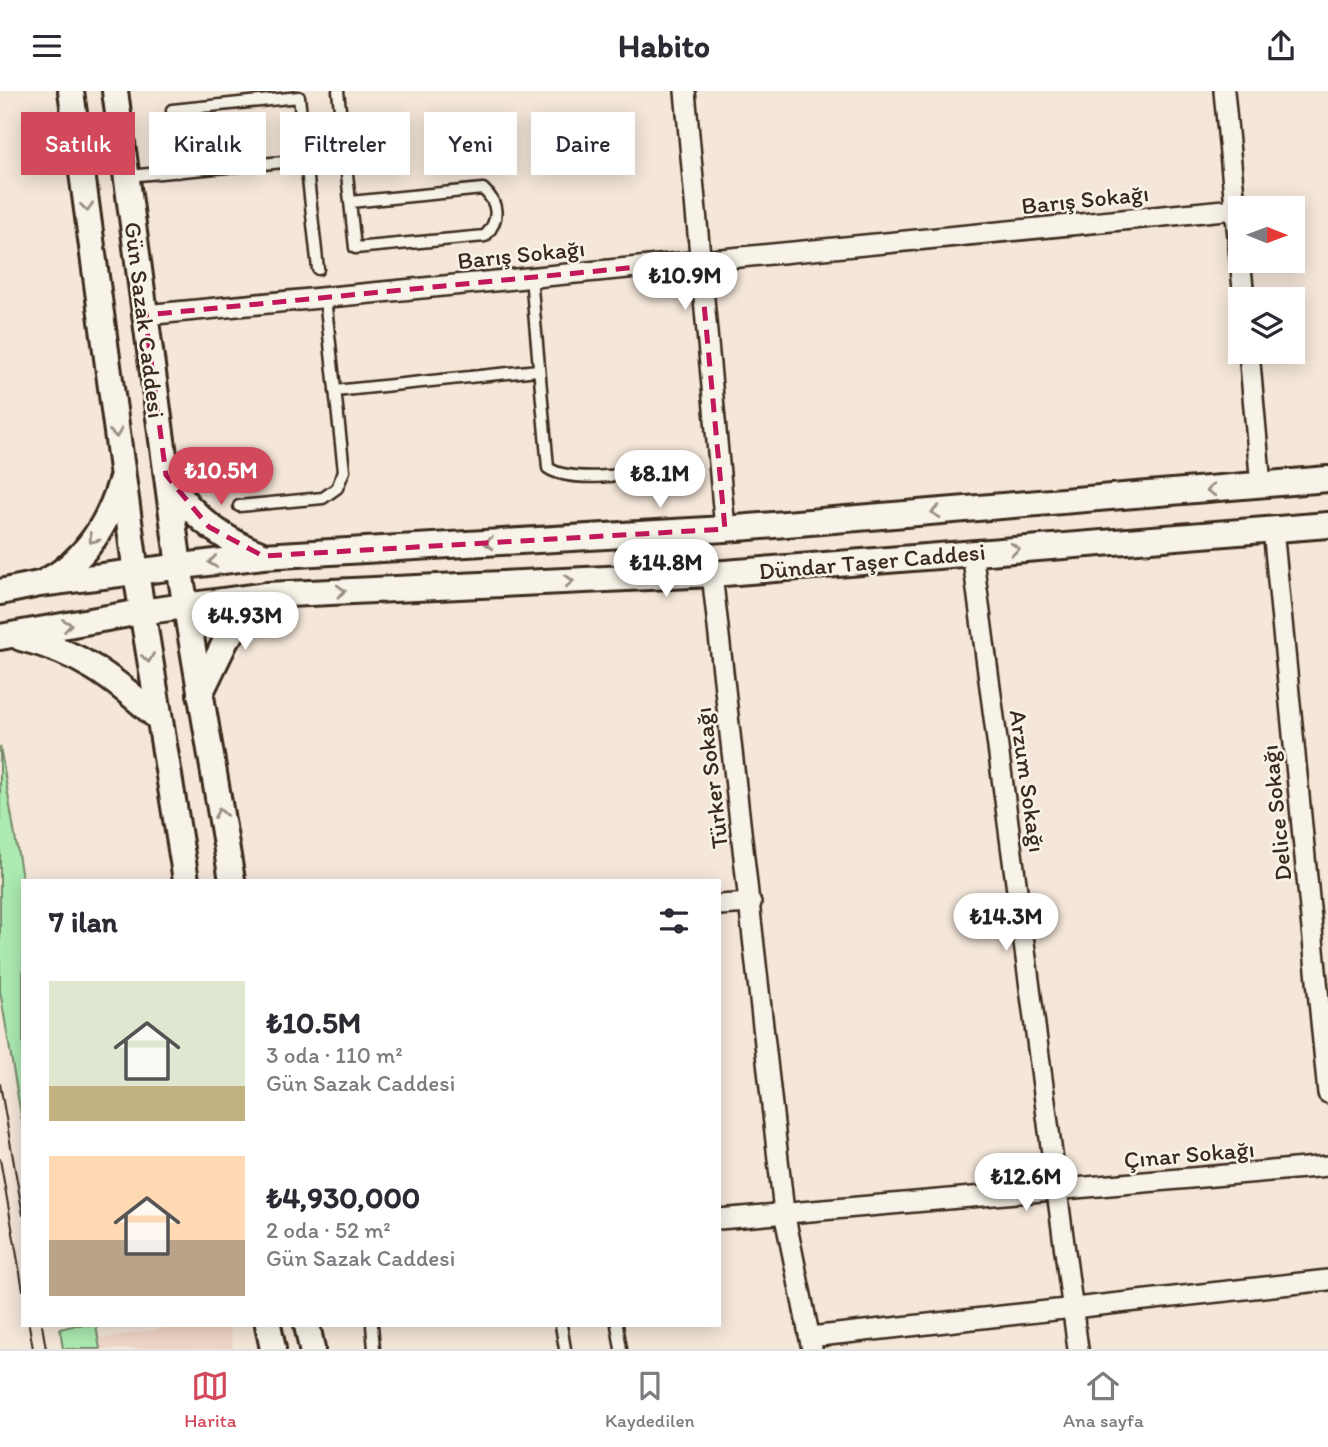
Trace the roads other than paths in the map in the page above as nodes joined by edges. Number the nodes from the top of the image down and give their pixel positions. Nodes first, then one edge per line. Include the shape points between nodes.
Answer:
1 (71, 91) edge
2 (115, 91) edge
3 (338, 91) edge
4 (685, 91) edge
5 (1224, 91) edge
6 (172, 112) edge
7 (301, 112) edge
8 (149, 174) edge
9 (308, 175) edge
10 (126, 176) junction
11 (1234, 196) edge
12 (350, 202) junction
13 (1228, 210) edge
14 (700, 261) junction
15 (318, 269) dead end
16 (531, 277) junction
17 (325, 297) junction
18 (145, 315) junction
19 (1250, 364) edge
20 (538, 370) junction
21 (335, 391) junction
22 (681, 468) dead end
23 (166, 474) junction
24 (122, 477) junction
25 (1328, 479) edge
26 (1261, 486) junction
27 (239, 506) dead end
28 (1328, 525) edge
29 (725, 529) junction
30 (1273, 529) junction
31 (972, 552) junction
32 (263, 556) junction
33 (178, 566) junction
34 (136, 573) junction
35 (712, 574) junction
36 (39, 584) junction
37 (0, 592) edge
38 (267, 595) junction
39 (186, 606) junction
40 (141, 612) junction
41 (5, 636) edge
42 (200, 695) junction
43 (158, 718) junction
44 (186, 879) edge
45 (232, 879) edge
46 (751, 903) junction
47 (721, 905) edge
48 (1328, 1093) edge
49 (1328, 1166) edge
50 (1058, 1190) junction
51 (784, 1212) junction
52 (721, 1219) edge
53 (1328, 1280) edge
54 (1073, 1308) junction
55 (268, 1327) edge
56 (307, 1327) edge
57 (372, 1327) edge
58 (561, 1327) edge
59 (617, 1327) edge
60 (811, 1343) edge
61 (273, 1349) edge
62 (312, 1349) edge
63 (374, 1349) edge
64 (565, 1349) edge
65 (621, 1349) edge
66 (1079, 1349) edge

1 -> 24 street, Gün Sazak Caddesi
2 - 10 street, Gün Sazak Caddesi
3 - 12 lane
4 - 14 street
5 - 11 street
6 - 7 lane via 299,97
8 - 10 lane
9 - 15 lane
10 - 18 street, Gün Sazak Caddesi
12 - 12 lane via 355,248 485,236 496,220 494,202 483,189
13 - 14 street, Barış Sokağı
14 - 16 street, Barış Sokağı
14 - 29 street
16 - 17 street, Barış Sokağı
16 - 20 lane
17 - 18 street, Barış Sokağı
17 - 21 lane
18 - 23 street, Gün Sazak Caddesi
19 - 26 street
20 - 21 lane
20 - 22 lane via 548,468 553,472 578,476
21 - 27 lane via 344,471 337,488 323,498
23 - 32 street via 209,527
23 - 33 street, Gün Sazak Caddesi
24 - 34 street, Gün Sazak Caddesi
24 -> 36 street via 110,511 92,541 68,566
25 - 26 street, Dündar Taşer Caddesi
26 -> 29 street, Dündar Taşer Caddesi
28 - 30 street, Dündar Taşer Caddesi
29 -> 32 street, Dündar Taşer Caddesi
31 -> 30 street, Dündar Taşer Caddesi
30 - 48 street, Delice Sokağı
31 - 35 street, Dündar Taşer Caddesi
31 - 50 street, Arzum Sokağı
32 -> 33 street, Dündar Taşer Caddesi
33 - 34 street, Dündar Taşer Caddesi
33 - 39 street, Gün Sazak Caddesi
34 - 36 street, Dündar Taşer Caddesi
34 - 40 street, Gün Sazak Caddesi
38 -> 35 street, Dündar Taşer Caddesi
35 - 46 street, Türker Sokağı
36 - 37 street, Dündar Taşer Caddesi
38 - 39 street, Dündar Taşer Caddesi
38 - 42 street via 227,638
39 - 40 street, Dündar Taşer Caddesi
39 - 42 street, Gün Sazak Caddesi
41 -> 40 street, Dündar Taşer Caddesi
40 -> 43 street, Gün Sazak Caddesi
41 - 43 street via 58,647 103,671
45 -> 42 street, Gün Sazak Caddesi
43 - 44 street, Gün Sazak Caddesi
46 - 47 street
46 - 51 street, Türker Sokağı
49 - 50 street, Çınar Sokağı
50 - 51 street, Çınar Sokağı
50 - 54 street, Arzum Sokağı
51 - 52 street, Çınar Sokağı
51 - 60 street, Türker Sokağı
53 - 54 street
54 - 60 street
54 - 66 street, Arzum Sokağı
55 - 61 street
56 - 62 street
57 - 63 lane
58 - 64 lane
59 - 65 lane

